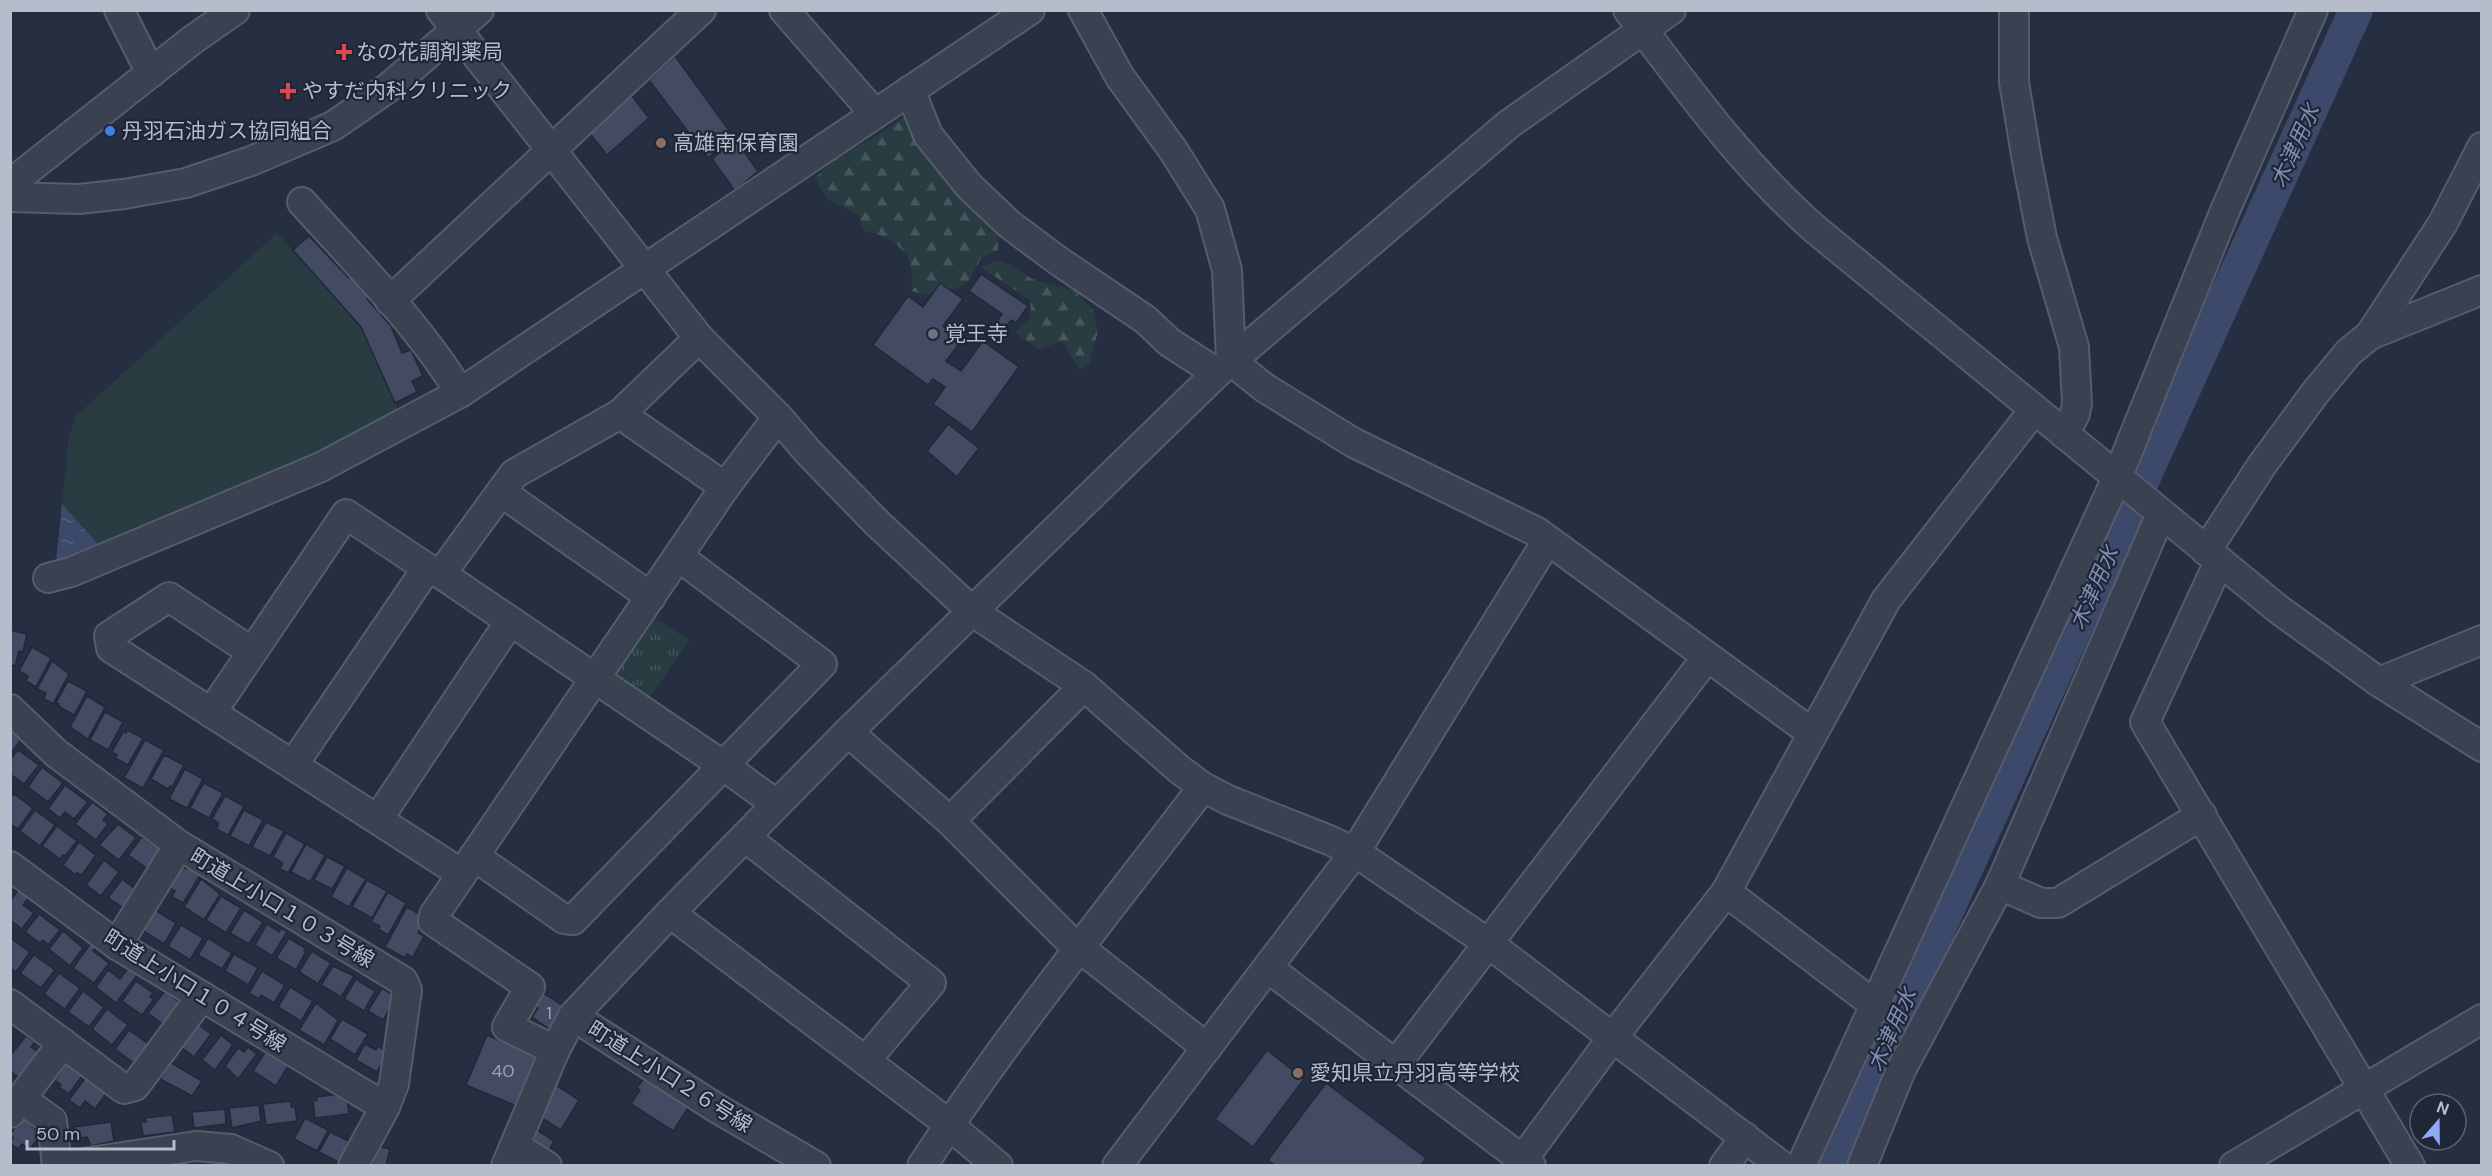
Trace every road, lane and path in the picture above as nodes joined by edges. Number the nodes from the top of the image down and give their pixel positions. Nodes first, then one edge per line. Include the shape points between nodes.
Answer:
1 (119, 10) edge
2 (235, 10) edge
3 (479, 10) edge
4 (701, 10) edge
5 (784, 10) edge
6 (1030, 10) edge
7 (1083, 10) edge
8 (1671, 10) edge
9 (2014, 10) edge
10 (2313, 10) edge
11 (449, 21) edge
12 (1636, 21) edge
13 (151, 73) junction
14 (910, 90) junction
15 (875, 114) junction
16 (2481, 147) edge
17 (552, 152) junction
18 (10, 184) edge
19 (10, 197) edge
20 (302, 202) dead end
21 (644, 269) junction
22 (2481, 290) edge
23 (390, 301) junction
24 (2370, 335) junction
25 (699, 338) junction
26 (1224, 367) junction
27 (460, 393) junction
28 (2034, 410) junction
29 (620, 414) junction
30 (778, 417) junction
31 (2064, 434) junction
32 (2117, 478) junction
33 (725, 487) junction
34 (501, 492) junction
35 (2158, 511) junction
36 (1547, 541) junction
37 (2213, 556) junction
38 (679, 557) junction
39 (434, 571) junction
40 (48, 578) dead end
41 (651, 597) junction
42 (973, 612) junction
43 (510, 623) junction
44 (2481, 640) edge
45 (252, 652) junction
46 (1707, 657) junction
47 (593, 679) junction
48 (2379, 682) junction
49 (1084, 686) junction
50 (10, 709) edge
51 (211, 713) junction
52 (848, 732) junction
53 (1812, 733) junction
54 (2481, 747) edge
55 (293, 765) junction
56 (724, 766) junction
57 (1203, 787) junction
58 (776, 804) junction
59 (2202, 815) junction
60 (378, 819) junction
61 (950, 821) junction
62 (745, 837) junction
63 (179, 845) junction
64 (1355, 852) junction
65 (468, 865) junction
66 (10, 866) edge
67 (2000, 885) junction
68 (1726, 892) junction
69 (670, 913) junction
70 (1488, 943) junction
71 (117, 945) junction
72 (1080, 949) junction
73 (1268, 968) junction
74 (202, 996) junction
75 (10, 1004) edge
76 (1875, 1005) junction
77 (573, 1016) junction
78 (2481, 1019) edge
79 (1613, 1037) junction
80 (63, 1043) junction
81 (1207, 1048) junction
82 (555, 1050) junction
83 (866, 1060) junction
84 (1396, 1064) junction
85 (2365, 1090) junction
86 (16, 1106) edge
87 (385, 1107) junction
88 (949, 1125) junction
89 (1745, 1137) junction
90 (510, 1156) edge
91 (233, 1157) edge
92 (1527, 1162) edge
93 (67, 1165) edge
94 (815, 1165) edge
95 (269, 1166) edge
96 (353, 1166) edge
97 (547, 1166) edge
98 (922, 1166) edge
99 (998, 1166) edge
100 (1117, 1166) edge
101 (1724, 1166) edge
102 (1782, 1166) edge
103 (1801, 1166) edge
104 (1862, 1166) edge
105 (2234, 1166) edge
106 (2410, 1166) edge

1 - 13 street
2 - 13 street
3 - 11 street
4 - 17 street
5 - 15 street
6 - 14 street
7 - 26 street via 1119,76 1210,209 1227,270
8 - 12 street
9 - 31 street via 2014,82 2027,160 2042,238 2074,347 2077,403
10 - 32 street via 2224,213
11 - 17 street
11 - 19 street via 388,88 333,126 250,161 186,183 124,194 79,199
12 - 26 street
12 - 28 street via 1736,151 1783,200
13 - 18 street
14 - 15 street
14 - 26 street via 928,135 969,186 1009,224 1146,320 1169,342
15 - 21 street
16 - 24 street via 2443,223
17 - 21 street
17 - 23 street
20 - 23 street
21 - 25 street
21 - 27 street
22 - 24 street
23 - 27 street
24 - 37 street via 2349,352 2262,465
25 - 29 street
25 - 30 street
26 - 36 street via 1354,443 1537,532
26 - 42 street
27 - 40 street via 321,467 71,572
28 - 31 street
28 - 53 street via 1886,600
29 - 33 street
29 - 34 street via 514,474
30 - 33 street
30 - 42 street via 878,524
31 - 32 street
32 - 35 street
32 - 76 street
33 - 38 street
34 - 39 street
34 - 41 street
35 - 37 street
35 - 67 street
36 - 46 street
36 - 64 street
37 - 48 street
37 - 59 street via 2145,723
38 - 41 street
38 - 56 street via 822,664
39 - 43 street
39 - 45 street via 346,514
39 - 55 street
41 - 47 street
42 - 49 street
42 - 52 street
43 - 47 street
43 - 60 street
44 - 48 street
45 - 51 street
45 - 51 street via 169,597 110,636 111,648
46 - 53 street
46 - 70 street
47 - 56 street
47 - 65 street
48 - 54 street
49 - 57 street
49 - 61 street
50 - 63 street, 町道上小口１０３号線 via 56,753
51 - 55 street
52 - 58 street
52 - 61 street
53 - 68 street
55 - 60 street
56 - 58 street
56 - 65 street via 573,920 564,920
57 - 64 street
57 - 72 street
58 - 62 street
59 - 67 street via 2058,903 2041,903
59 - 85 street
60 - 65 street
61 - 72 street
62 - 69 street
62 - 83 street via 932,983
63 - 71 street
63 - 87 street, 町道上小口１０３号線 via 403,981 407,990 400,1046 394,1084
64 - 70 street
64 - 73 street
65 - 82 street via 433,921 531,987 507,1027
66 - 71 street, 町道上小口１０４号線
67 - 104 street via 1901,1070
68 - 76 street
68 - 79 street
69 - 77 street
69 - 83 street
70 - 79 street
70 - 84 street
71 - 74 street, 町道上小口１０４号線
72 - 81 street
72 - 88 street
73 - 81 street
73 - 84 street
74 - 80 street via 135,1086 124,1089
74 - 87 street, 町道上小口１０４号線
75 - 80 street
76 - 103 street
77 - 82 street, 町道上小口２６号線
77 - 94 street, 町道上小口２６号線 via 718,1109
78 - 85 street
79 - 89 street
79 - 92 street
80 - 86 street
81 - 100 street
82 - 90 street, 町道上小口２６号線
83 - 88 street
84 - 92 street
85 - 105 street
85 - 106 street
86 - 93 street via 52,1121
87 - 96 street, 町道上小口１０３号線
88 - 98 street
88 - 99 street
89 - 101 street
89 - 102 street
90 - 97 street
91 - 93 street via 196,1146
91 - 95 street

